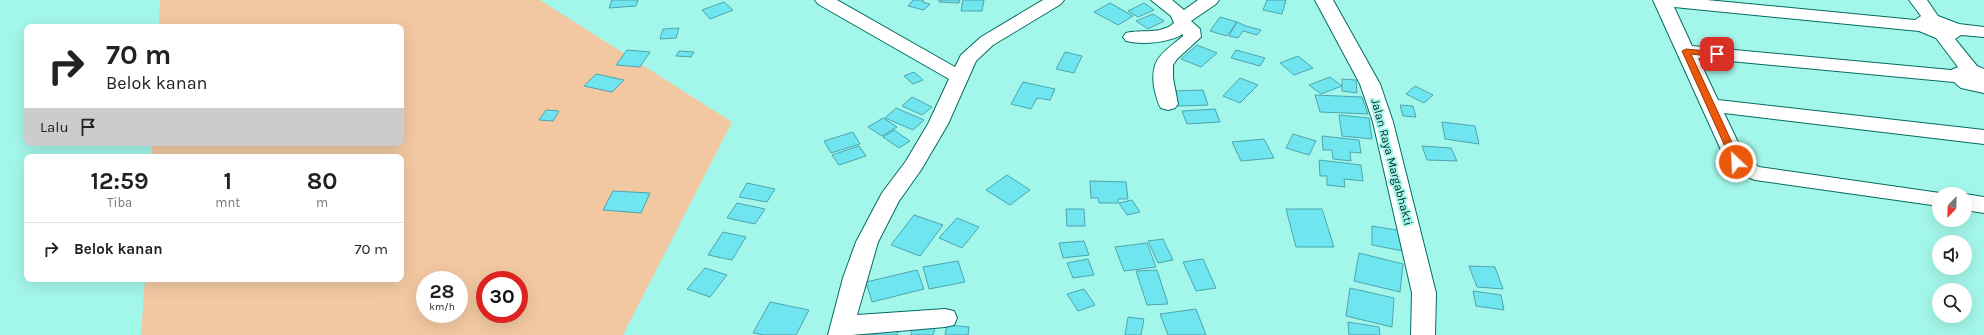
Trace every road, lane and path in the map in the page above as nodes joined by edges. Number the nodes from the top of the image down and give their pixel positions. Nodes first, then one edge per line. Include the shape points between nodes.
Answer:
1 (824, 0) edge
2 (1055, 0) edge
3 (1160, 0) edge
4 (1210, 0) edge
5 (1324, 0) edge
6 (1918, 0) edge
7 (1663, 1) edge
8 (1183, 21) junction
9 (1928, 23) junction
10 (1948, 32) junction
11 (1984, 32) edge
12 (1132, 37) dead end
13 (1686, 51) junction
14 (959, 77) junction
15 (1977, 81) edge
16 (1168, 104) dead end
17 (1710, 105) junction
18 (1984, 137) edge
19 (1932, 198) edge
20 (1972, 203) edge
21 (1984, 205) edge
22 (945, 318) dead end
23 (841, 331) edge
24 (1423, 335) edge

1 - 14 street
2 - 14 street via 987,41 968,59
3 - 8 street via 1178,13
4 - 8 street
5 - 24 street, Jalan Raya Margabhakti via 1370,84 1383,122 1424,293
6 - 9 street
7 - 9 street
7 - 13 street
8 - 12 street via 1175,32 1169,34
8 - 16 street via 1191,29 1192,37 1182,48 1169,56 1164,65 1164,90
9 - 10 street via 1932,31
10 - 11 street
10 - 15 street
13 - 15 street
13 - 17 street
14 - 23 street via 938,124 914,165 890,198 867,242
17 - 18 street
17 - 19 street via 1736,162 1744,168 1791,179
20 - 21 street
22 - 23 street

